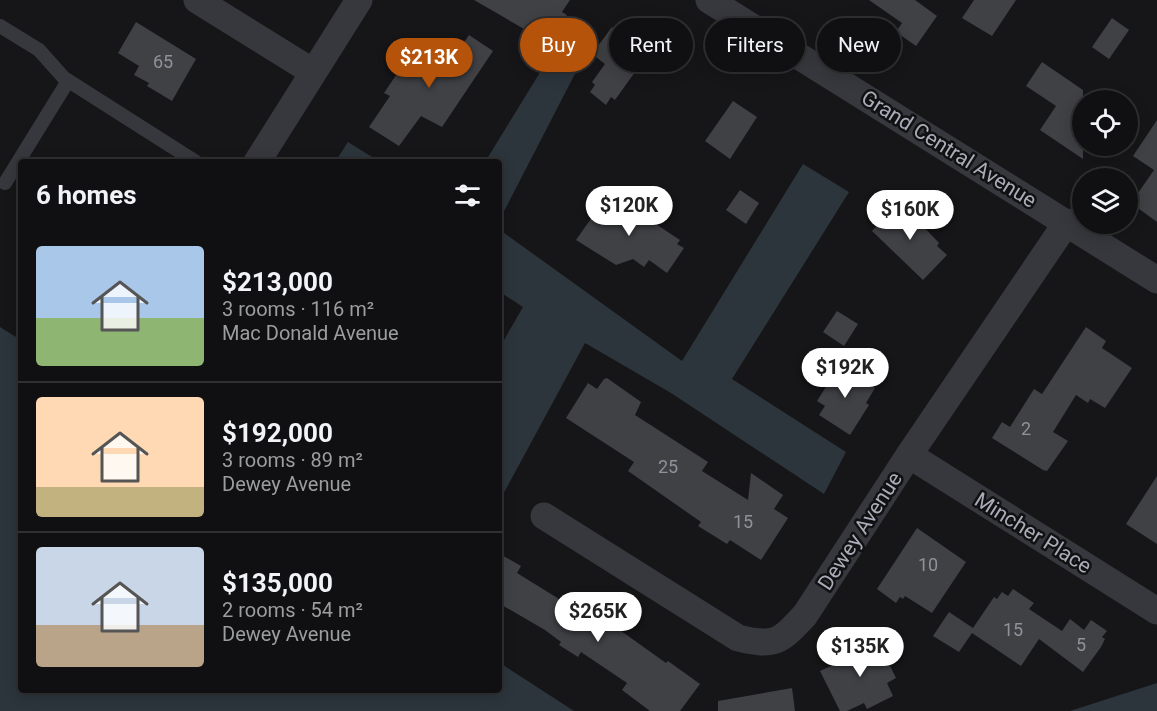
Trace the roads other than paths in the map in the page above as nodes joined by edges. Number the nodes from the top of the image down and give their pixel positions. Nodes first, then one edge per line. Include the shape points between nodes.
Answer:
1 (197, 0) edge
2 (358, 0) edge
3 (709, 0) edge
4 (737, 7) edge
5 (0, 26) edge
6 (313, 72) junction
7 (68, 81) junction
8 (20, 159) edge
9 (191, 159) edge
10 (259, 159) edge
11 (18, 162) edge
12 (5, 183) dead end
13 (1067, 222) junction
14 (1157, 280) edge
15 (909, 455) junction
16 (544, 516) dead end
17 (1157, 611) edge

1 - 6 street
2 - 6 street
3 - 4 street, Grand Central Avenue
4 - 13 street, Grand Central Avenue
5 - 7 lane via 39,50
6 - 10 street
7 - 8 lane
7 - 9 lane
11 - 12 lane
13 - 14 street, Grand Central Avenue
13 - 15 street, Dewey Avenue
15 - 16 street, Dewey Avenue via 805,615 784,638 762,644 738,638
15 - 17 street, Mincher Place

